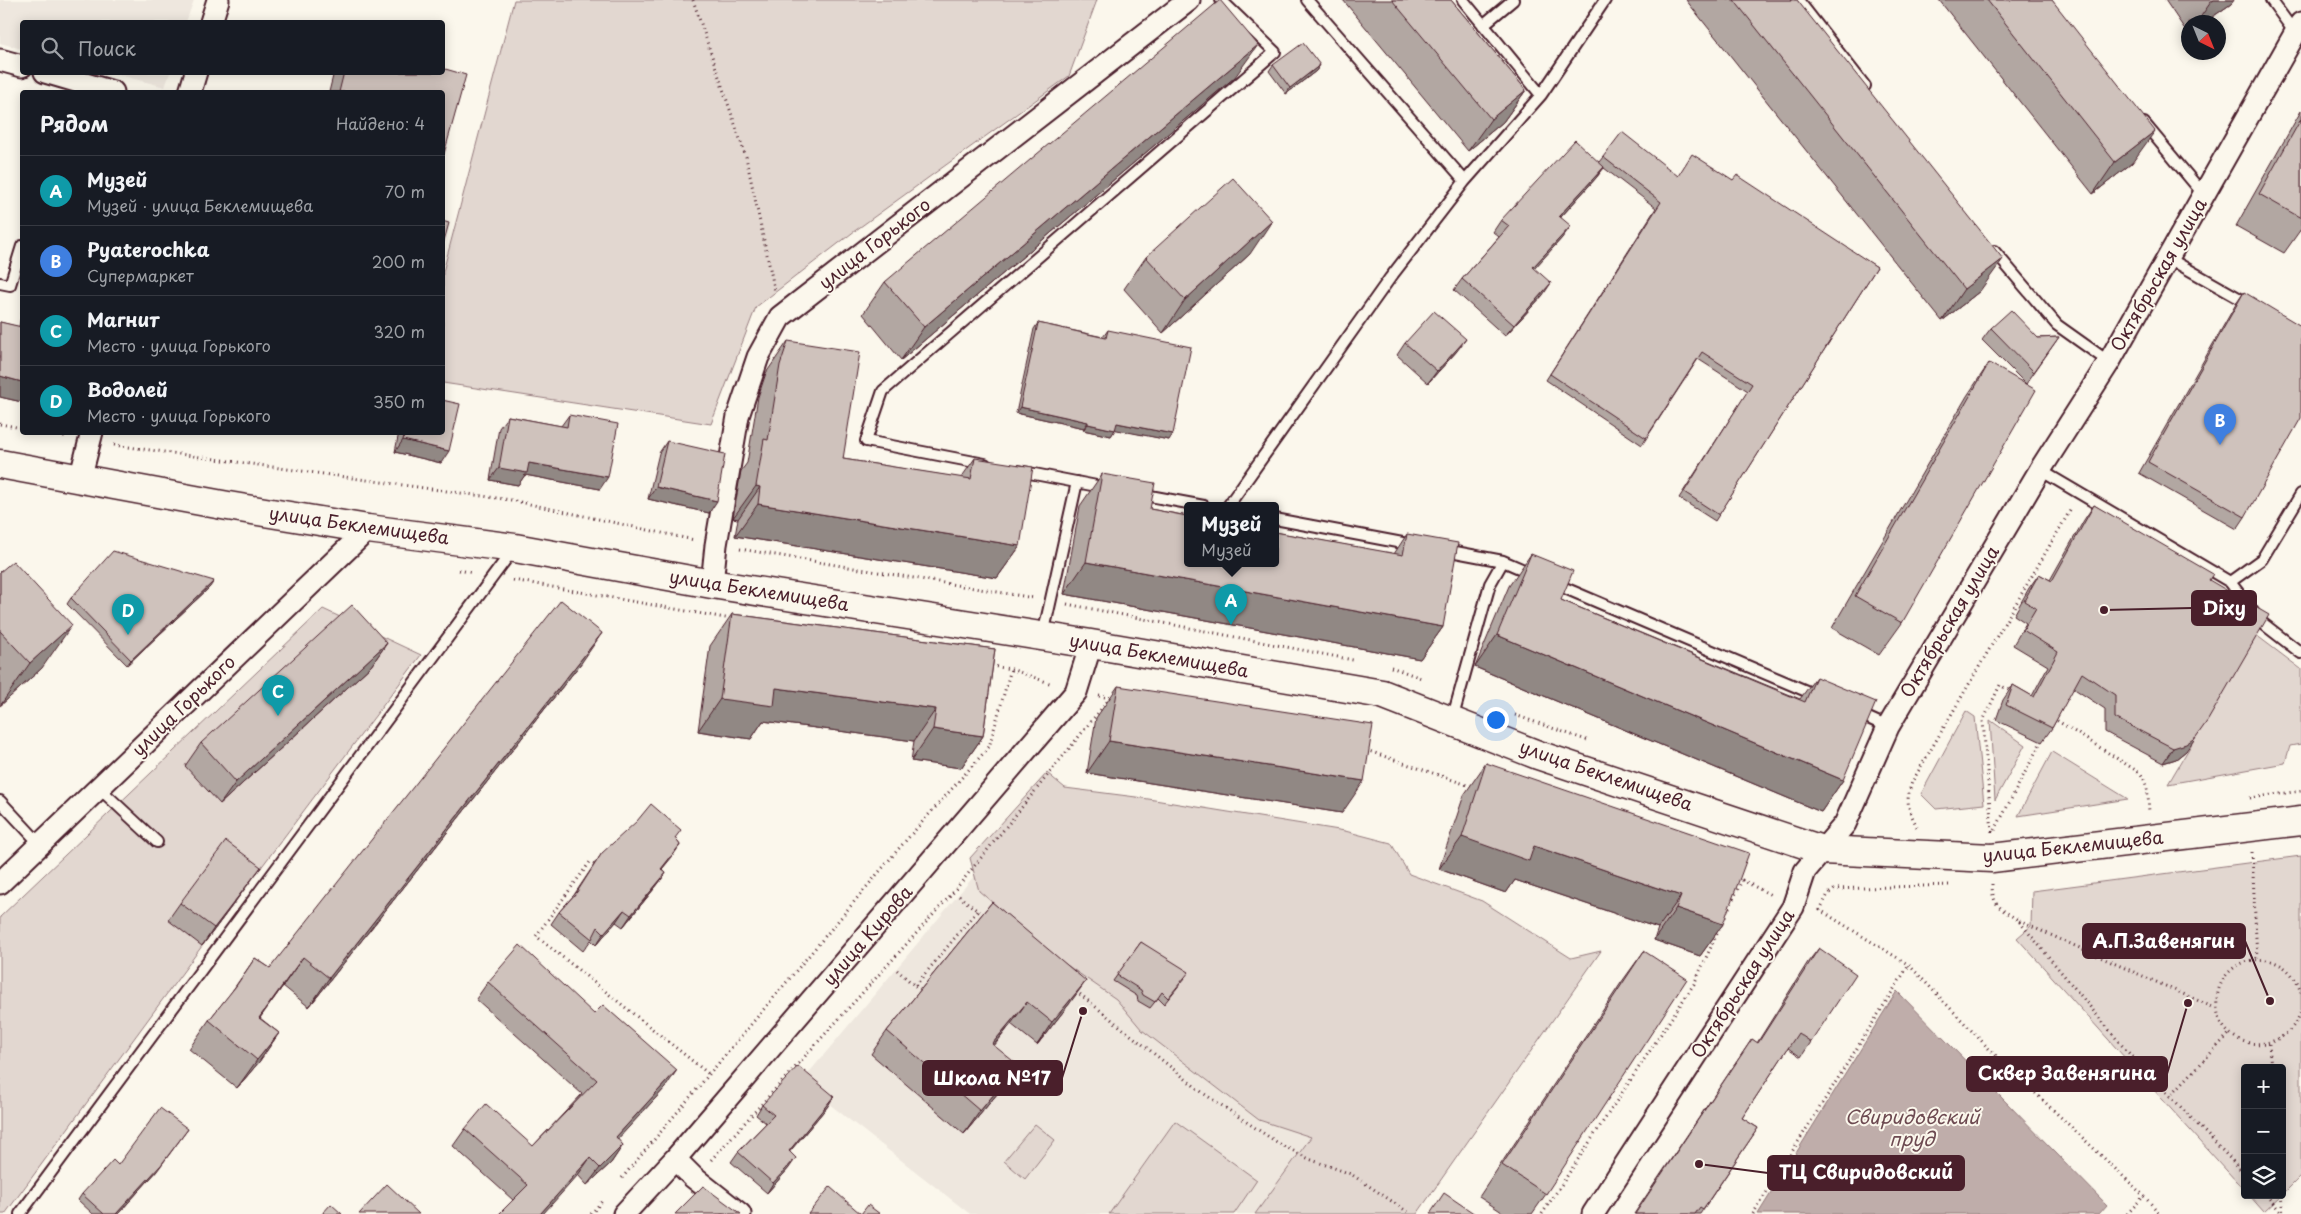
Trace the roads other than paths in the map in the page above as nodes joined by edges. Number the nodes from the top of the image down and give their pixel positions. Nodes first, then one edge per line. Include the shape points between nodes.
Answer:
1 (218, 0) edge
2 (1189, 0) edge
3 (1222, 0) edge
4 (1307, 0) edge
5 (1463, 0) edge
6 (1513, 0) edge
7 (1605, 0) edge
8 (1798, 0) edge
9 (2271, 0) edge
10 (212, 20) edge
11 (1483, 25) junction
12 (2298, 28) edge
13 (0, 60) edge
14 (20, 65) edge
15 (55, 75) edge
16 (195, 75) edge
17 (106, 90) edge
18 (191, 90) edge
19 (1871, 94) edge
20 (1541, 95) junction
21 (2135, 113) edge
22 (1465, 180) junction
23 (2204, 196) junction
24 (1988, 242) edge
25 (20, 252) edge
26 (2168, 258) junction
27 (0, 283) edge
28 (2261, 311) edge
29 (2109, 362) junction
30 (91, 435) edge
31 (0, 464) edge
32 (2040, 470) junction
33 (80, 479) junction
34 (1077, 482) junction
35 (2301, 494) edge
36 (1184, 502) edge
37 (1231, 502) edge
38 (1279, 520) edge
39 (368, 529) junction
40 (514, 548) junction
41 (1503, 561) junction
42 (2230, 582) junction
43 (712, 584) junction
44 (1043, 636) junction
45 (1091, 644) junction
46 (2301, 653) edge
47 (1832, 702) edge
48 (1848, 709) edge
49 (1452, 721) junction
50 (1888, 727) junction
51 (99, 788) junction
52 (0, 801) edge
53 (2301, 821) edge
54 (157, 842) dead end
55 (40, 844) junction
56 (1822, 850) junction
57 (0, 883) edge
58 (675, 1159) junction
59 (20, 1214) edge
60 (624, 1214) edge
61 (740, 1214) edge
62 (1593, 1214) edge

1 - 10 street
2 - 43 street, улица Горького via 780,317 758,356 738,416
3 - 34 lane via 1275,52 883,391 866,441
4 - 22 lane
5 - 11 lane
6 - 11 lane
7 - 20 lane
8 - 19 lane
9 - 12 lane
11 - 20 lane
12 - 23 street, Октябрьская улица
13 - 14 street
15 - 17 street
16 - 18 street
20 - 22 lane
21 - 23 lane
22 - 37 lane via 1390,278
23 - 26 street, Октябрьская улица
24 - 29 lane via 2057,325
25 - 27 lane via 10,284
26 - 28 lane
26 - 29 street, Октябрьская улица
29 - 32 street, Октябрьская улица
30 - 33 street
31 - 33 main road, улица Беклемищева
32 - 42 lane
32 - 50 street, Октябрьская улица
33 - 39 main road, улица Беклемищева
34 - 36 lane
34 - 44 lane
35 - 42 lane via 2262,559
38 - 41 lane
39 - 40 main road, улица Беклемищева
39 - 51 street, улица Горького
40 - 43 main road, улица Беклемищева
40 - 59 lane
41 - 47 lane
41 - 49 lane via 1490,584
42 - 46 lane via 2261,622
43 - 44 main road, улица Беклемищева
44 - 45 main road, улица Беклемищева
45 - 49 main road, улица Беклемищева via 1382,694
45 - 58 street, улица Кирова via 1076,692
48 - 50 lane
49 - 56 main road, улица Беклемищева via 1538,755
50 - 56 street, Октябрьская улица via 1845,824
51 - 54 lane
51 - 55 street, улица Горького
52 - 55 lane
53 - 56 main road, улица Беклемищева via 1992,858
55 - 57 street, улица Горького
56 - 62 street, Октябрьская улица via 1805,871 1793,907
58 - 60 street, улица Кирова
58 - 61 street

